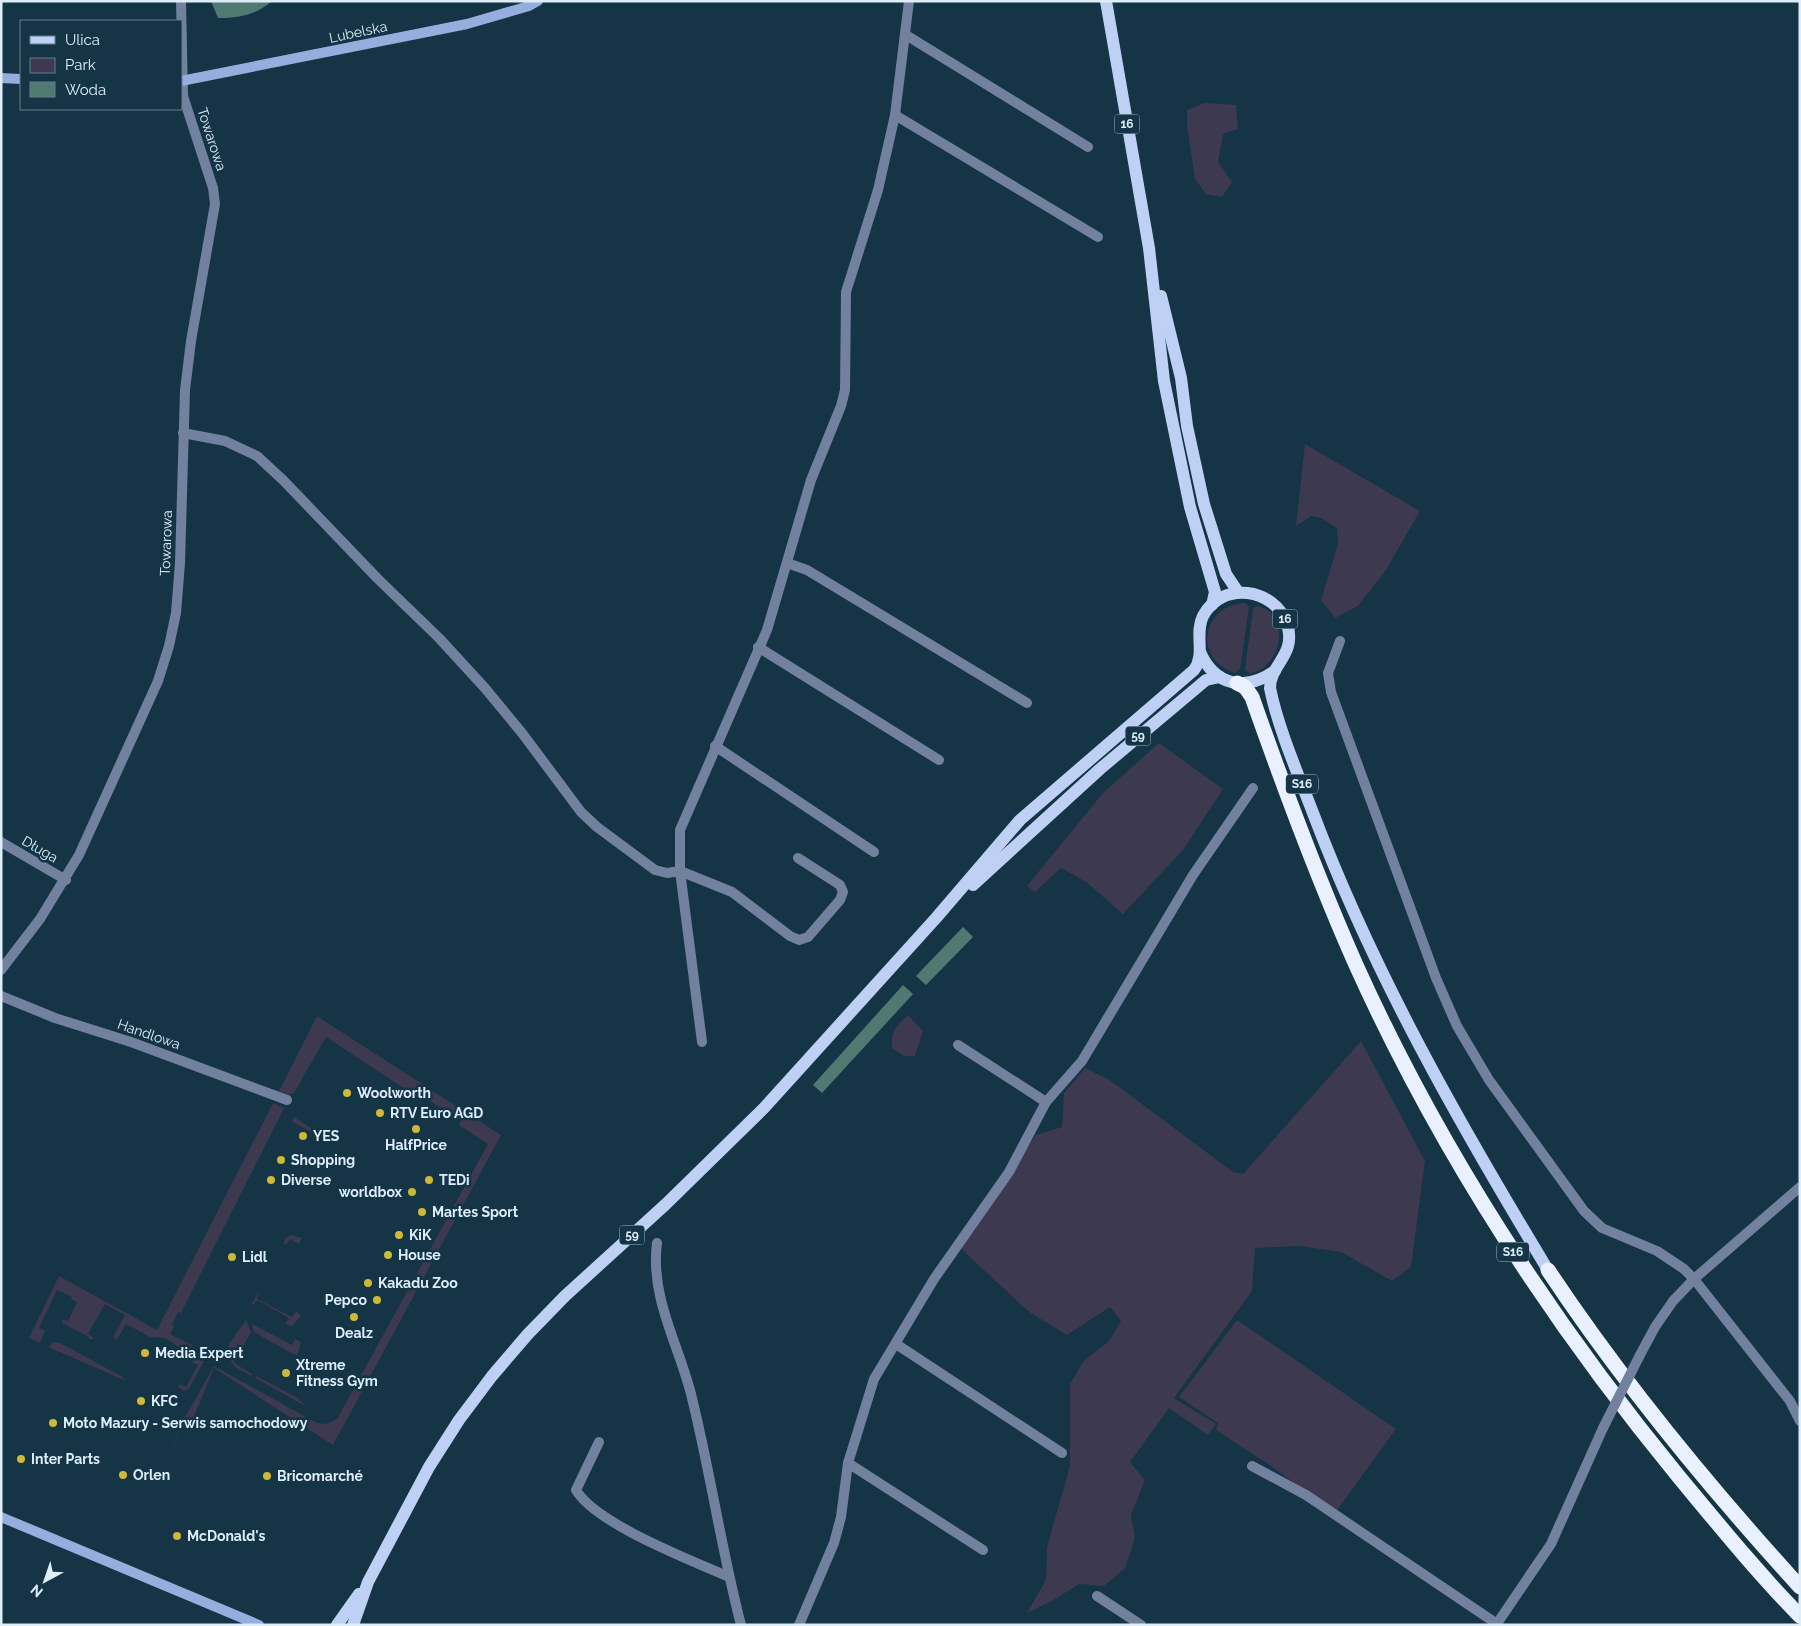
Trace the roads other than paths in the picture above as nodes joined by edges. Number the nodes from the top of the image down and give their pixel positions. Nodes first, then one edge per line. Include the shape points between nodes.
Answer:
1 (181, 1) edge
2 (538, 1) edge
3 (909, 1) edge
4 (1106, 1) edge
5 (181, 20) edge
6 (906, 35) junction
7 (1, 78) edge
8 (20, 79) edge
9 (182, 81) edge
10 (895, 115) junction
11 (1088, 147) dead end
12 (1098, 237) dead end
13 (1149, 248) junction
14 (183, 433) junction
15 (787, 563) junction
16 (1238, 592) junction
17 (1212, 605) junction
18 (1340, 641) dead end
19 (758, 648) junction
20 (1200, 652) junction
21 (1275, 672) junction
22 (1220, 677) junction
23 (1238, 683) junction
24 (1027, 703) dead end
25 (715, 746) junction
26 (939, 760) dead end
27 (1253, 788) dead end
28 (1, 842) edge
29 (874, 852) dead end
30 (798, 858) dead end
31 (680, 871) junction
32 (66, 880) junction
33 (936, 918) junction
34 (1, 970) edge
35 (1, 996) edge
36 (702, 1042) dead end
37 (958, 1045) dead end
38 (287, 1100) dead end
39 (1046, 1102) junction
40 (1800, 1187) edge
41 (656, 1243) dead end
42 (1548, 1270) joint
43 (1694, 1279) junction
44 (896, 1344) junction
45 (1800, 1421) edge
46 (599, 1442) dead end
47 (1062, 1453) dead end
48 (848, 1463) junction
49 (1252, 1466) dead end
50 (1, 1517) edge
51 (983, 1550) dead end
52 (729, 1577) junction
53 (368, 1582) junction
54 (1800, 1587) edge
55 (1097, 1596) dead end
56 (1800, 1616) edge
57 (248, 1619) junction
58 (1496, 1624) edge
59 (259, 1625) edge
60 (269, 1625) edge
61 (337, 1625) edge
62 (353, 1625) edge
63 (741, 1625) edge
64 (799, 1625) edge
65 (1140, 1625) edge

1 - 5 street, Towarowa
2 - 9 street, Lubelska via 467,24
3 - 6 street
4 - 13 main road, 16
6 - 10 street
6 - 11 street
7 - 8 street
9 - 14 street, Towarowa via 183,96 214,188 215,204 191,340
10 - 12 street
10 - 15 street via 878,190 846,292 846,390 811,480
13 - 16 main road, 16 via 1181,378 1187,426 1204,504 1226,574
13 - 17 main road, 16 via 1164,380 1190,507 1215,592
14 - 31 street via 225,442 257,456 439,638 490,694 581,812 629,853 655,870
14 - 32 street, Towarowa via 180,563 176,613 169,646 158,682
15 - 19 street
15 - 24 street via 807,570
16 - 17 main road via 1228,594
16 - 21 main road, 16 via 1265,597 1283,614 1288,626 1288,650
17 - 20 main road via 1199,627
18 - 43 street via 1328,673 1331,692 1436,978 1460,1033 1489,1080 1592,1220 1614,1234 1657,1251
19 - 25 street
19 - 26 street
20 - 22 main road
20 - 33 main road, 59 via 1194,670 1020,820
21 - 23 main road via 1253,683
21 - 42 main road, S16 via 1270,683 1271,694 1323,839 1354,911 1456,1116
22 - 23 main road
22 - 33 main road, 59 via 1206,680 1129,744
23 - 56 highway, S16 via 1252,697 1303,839 1357,966 1395,1045 1484,1204 1530,1278 1596,1373 1722,1530
25 - 29 street
25 - 31 street via 680,830
27 - 39 street via 1193,875 1082,1061
28 - 32 street, Długa
30 - 31 street via 840,885 843,892 840,900 808,937 799,940 732,892
31 - 36 street
32 - 34 street, Towarowa
33 - 53 main road, 59 via 764,1108 565,1296 492,1376 444,1444
35 - 38 street, Handlowa
37 - 39 street
39 - 44 street via 1009,1172 934,1278
40 - 43 street
41 - 52 street via 658,1296 691,1393
42 - 54 highway, S16 via 1600,1346 1675,1442 1737,1518
43 - 45 street via 1790,1400
43 - 58 street, bridge via 1655,1327 1603,1428 1551,1544
44 - 47 street
44 - 48 street via 874,1379
46 - 52 street via 576,1490 582,1500 628,1531
48 - 51 street
48 - 64 street via 834,1543
49 - 58 street via 1306,1495
50 - 57 street
52 - 63 street
53 - 61 main road, 59
53 - 62 main road, 59
55 - 65 street
57 - 59 street
57 - 60 street

